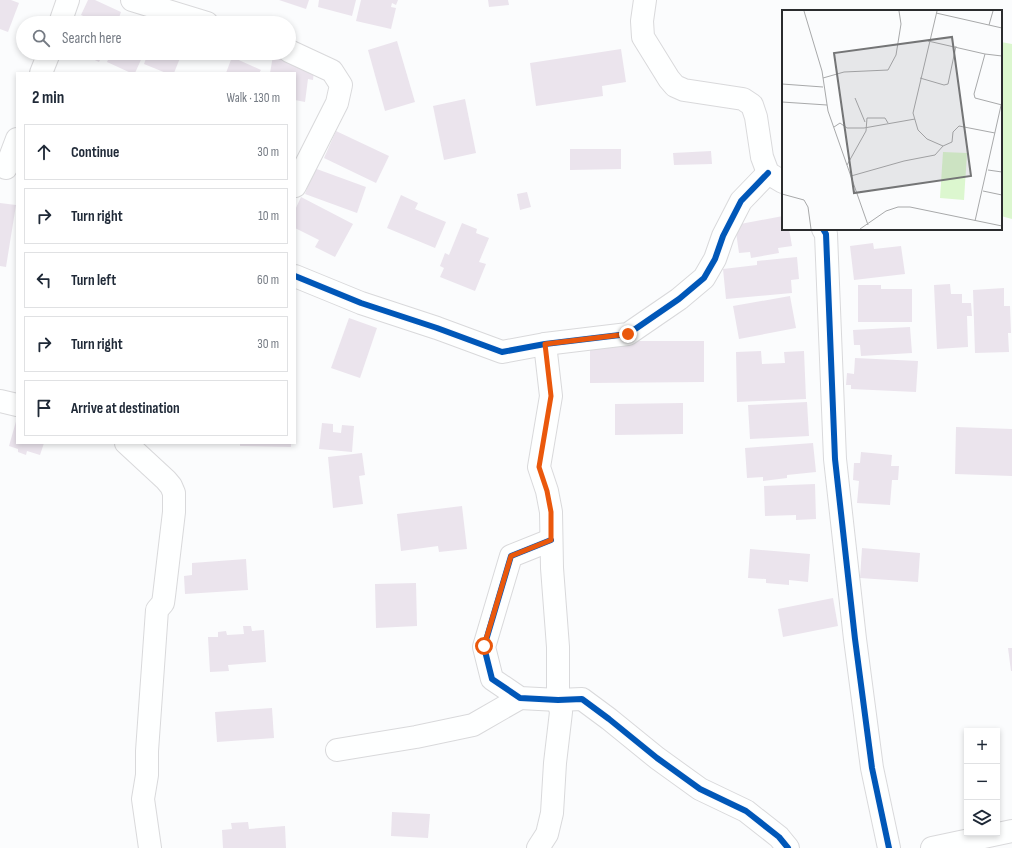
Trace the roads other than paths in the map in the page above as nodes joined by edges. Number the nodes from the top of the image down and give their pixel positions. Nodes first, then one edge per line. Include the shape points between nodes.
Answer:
1 (68, 0) edge
2 (132, 0) edge
3 (646, 0) edge
4 (62, 16) edge
5 (184, 16) edge
6 (296, 54) edge
7 (46, 60) edge
8 (41, 72) edge
9 (16, 142) edge
10 (8, 169) edge
11 (776, 178) edge
12 (296, 184) edge
13 (824, 230) edge
14 (296, 276) edge
15 (545, 344) junction
16 (0, 401) edge
17 (16, 405) edge
18 (127, 444) edge
19 (551, 540) junction
20 (520, 698) junction
21 (558, 700) junction
22 (337, 750) dead end
23 (1012, 831) edge
24 (150, 848) edge
25 (538, 848) edge
26 (788, 848) edge
27 (888, 848) edge
28 (932, 848) edge

1 - 4 street
2 - 5 street
3 - 11 street via 642,21 643,37 669,78 675,86 684,90 743,99 752,105 762,157
6 - 12 street via 332,71 341,85 337,103
7 - 8 street
9 - 10 street
11 - 15 street via 741,201 704,278 679,299 628,334
13 - 27 street via 826,234 829,290 835,460 872,768
14 - 15 street via 361,303 502,352
15 - 19 street via 551,396 539,467 551,512
16 - 17 street
18 - 24 street via 166,480 174,493 163,603 157,610 147,775 143,799
19 - 20 street via 511,556 484,646 492,679
19 - 21 street via 558,647
20 - 21 street
20 - 22 street via 473,726
21 - 25 street via 560,712 552,813 547,834
21 - 26 street via 582,699 700,789 746,811 779,837
23 - 28 street

